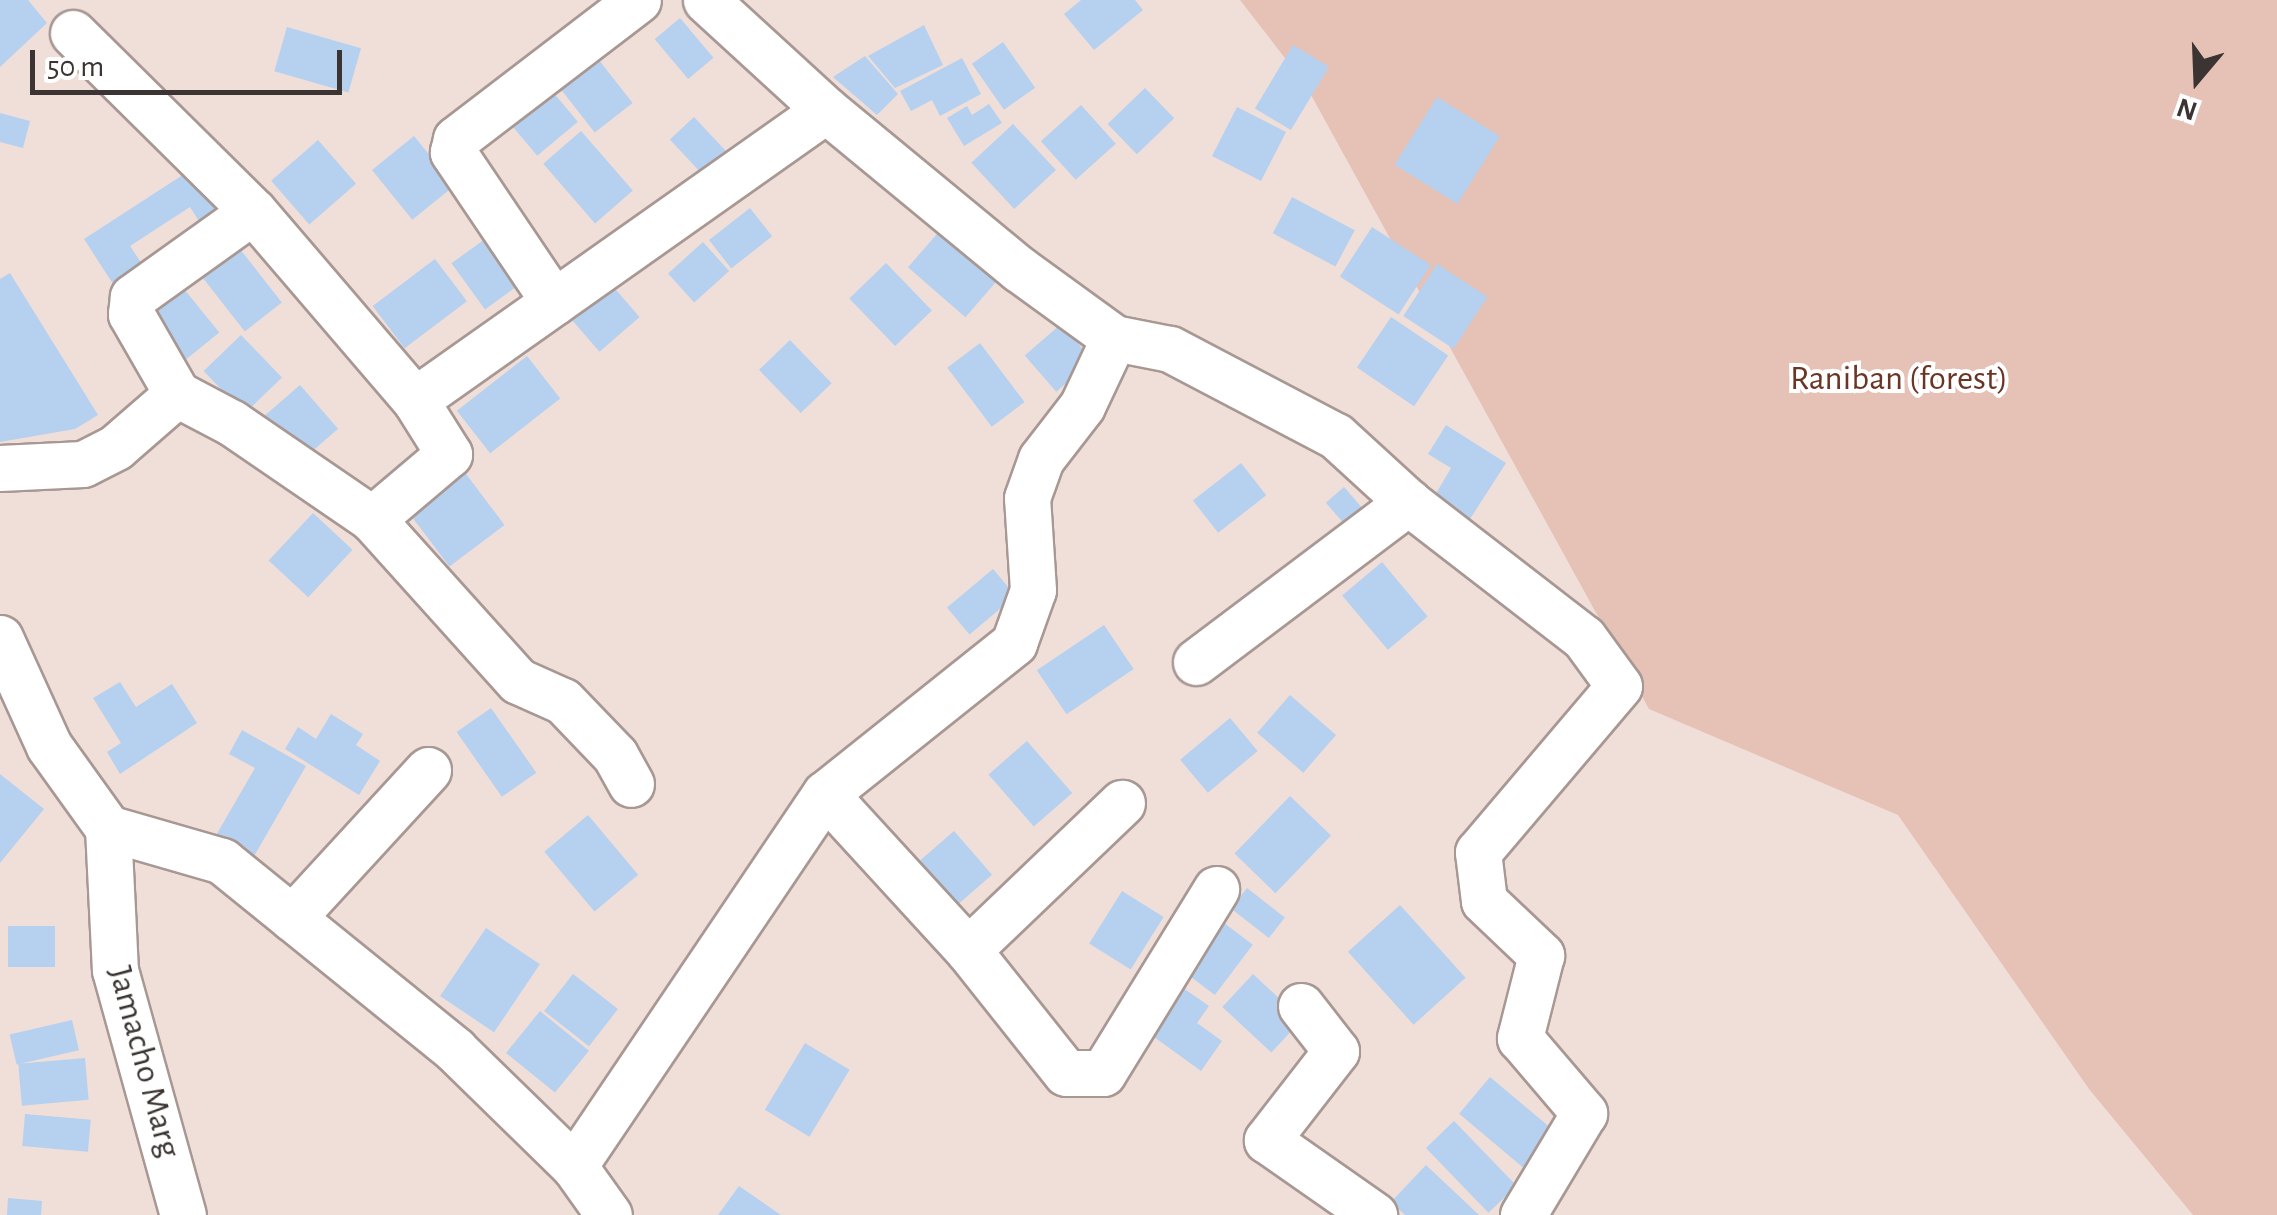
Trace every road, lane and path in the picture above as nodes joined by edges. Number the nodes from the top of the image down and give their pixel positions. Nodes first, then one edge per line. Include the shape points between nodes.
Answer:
1 (638, 0) edge
2 (706, 0) edge
3 (73, 33) dead end
4 (826, 110) junction
5 (254, 211) junction
6 (554, 302) junction
7 (1114, 338) junction
8 (178, 394) junction
9 (414, 400) junction
10 (0, 468) edge
11 (1408, 502) junction
12 (372, 519) junction
13 (0, 638) edge
14 (1196, 662) dead end
15 (428, 770) dead end
16 (631, 784) dead end
17 (825, 794) junction
18 (1122, 803) dead end
19 (108, 828) junction
20 (1216, 889) dead end
21 (292, 918) junction
22 (968, 950) junction
23 (1301, 1006) dead end
24 (574, 1166) junction
25 (184, 1215) edge
26 (609, 1215) edge
27 (1374, 1215) edge
28 (1523, 1215) edge

1 - 6 street via 456,139 453,152
2 - 4 street
3 - 5 street
4 - 6 street
4 - 7 street
5 - 8 street via 133,297 131,314
5 - 9 street
6 - 9 street
7 - 11 street via 1170,349 1336,436
7 - 17 street via 1082,406 1041,458 1026,498 1033,590 1014,643
8 - 10 street via 116,447 83,464
8 - 12 street
9 - 12 street via 450,454 448,461
11 - 14 street
11 - 28 street via 1584,638 1620,686 1478,852 1484,901 1541,954 1520,1038 1584,1113
12 - 16 street via 518,681 576,714 615,755
13 - 19 street via 49,746
15 - 21 street
17 - 22 street
17 - 24 street
18 - 22 street
19 - 21 street via 222,862
19 - 25 street, Jamacho Marg via 115,970
20 - 22 street via 1103,1072 1066,1073
21 - 24 street via 455,1050
23 - 27 street via 1336,1052 1267,1140
24 - 26 street

